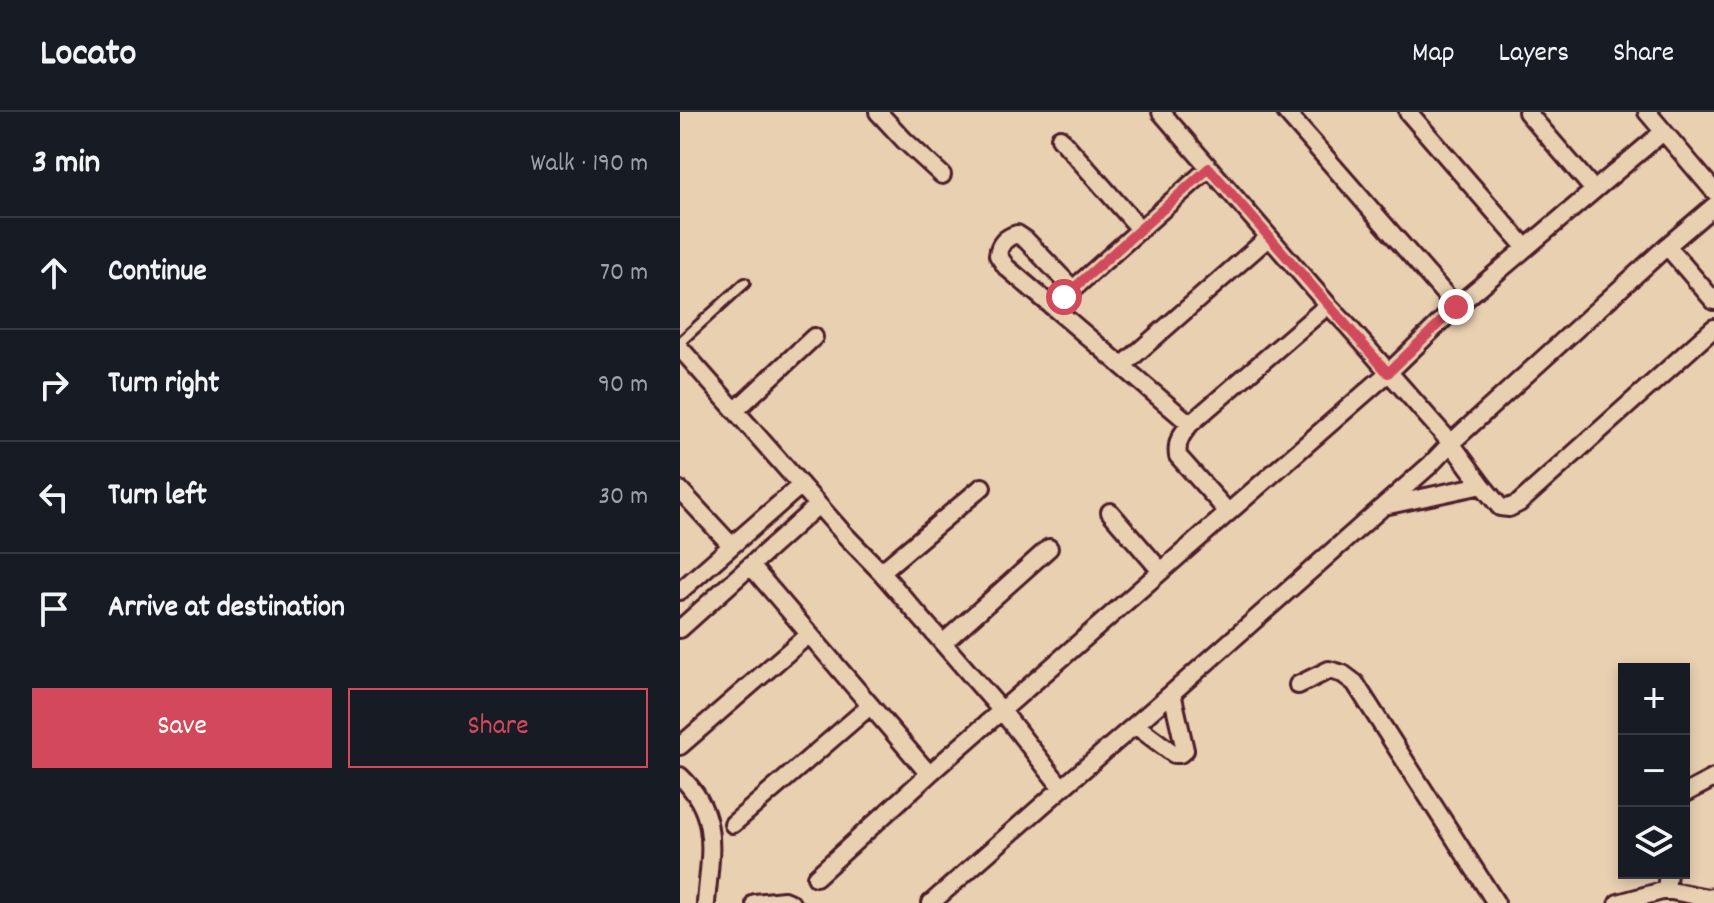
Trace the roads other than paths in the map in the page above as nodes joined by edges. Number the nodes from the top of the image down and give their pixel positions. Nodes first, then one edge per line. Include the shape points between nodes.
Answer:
1 (878, 112) edge
2 (1161, 112) edge
3 (1286, 112) edge
4 (1408, 112) edge
5 (1527, 112) edge
6 (1647, 112) edge
7 (1663, 132) junction
8 (1060, 138) dead end
9 (1209, 168) junction
10 (942, 175) dead end
11 (1594, 190) junction
12 (1714, 191) edge
13 (1714, 206) edge
14 (1140, 229) junction
15 (1269, 237) junction
16 (1667, 246) junction
17 (1526, 248) junction
18 (745, 283) dead end
19 (1072, 288) junction
20 (1714, 301) edge
21 (1328, 305) junction
22 (1053, 307) junction
23 (1456, 307) junction
24 (1714, 328) edge
25 (814, 337) dead end
26 (680, 342) edge
27 (680, 348) edge
28 (1122, 366) junction
29 (1388, 373) junction
30 (735, 411) junction
31 (1190, 424) junction
32 (1451, 443) junction
33 (801, 485) junction
34 (1482, 485) junction
35 (982, 487) dead end
36 (680, 490) edge
37 (818, 505) junction
38 (1382, 507) junction
39 (1110, 512) dead end
40 (1228, 512) junction
41 (731, 545) junction
42 (1049, 548) dead end
43 (751, 566) junction
44 (1161, 571) junction
45 (881, 572) junction
46 (680, 591) edge
47 (680, 629) edge
48 (809, 634) junction
49 (943, 643) junction
50 (1298, 685) dead end
51 (1172, 693) junction
52 (870, 706) junction
53 (1002, 711) junction
54 (1135, 725) junction
55 (680, 746) edge
56 (929, 774) junction
57 (680, 776) edge
58 (1714, 778) edge
59 (1062, 788) junction
60 (1690, 791) edge
61 (733, 824) dead end
62 (816, 877) dead end
63 (1667, 881) edge
64 (1714, 897) edge
65 (706, 903) edge
66 (755, 903) edge
67 (791, 903) edge
68 (931, 903) edge
69 (1496, 903) edge
70 (1618, 903) edge

1 - 10 street
2 - 9 street
3 - 23 street
4 - 17 street
5 - 11 street
6 - 7 street
7 - 11 street
7 - 12 street
8 - 14 street
9 - 14 street
9 - 15 street
11 - 17 street
13 - 16 street
14 - 19 street
15 - 21 street
15 - 28 street
16 - 20 street
16 - 32 street
17 - 23 street
18 - 26 lane
19 - 22 street
19 - 22 street via 1017,234 999,247 1006,267
21 - 29 street
21 - 31 street
22 - 28 street
23 - 29 street
24 - 34 street via 1519,503 1500,507
25 - 30 street
27 - 30 street
28 - 31 street
29 - 32 street
29 - 40 street
30 - 33 street
31 - 40 street via 1177,445 1178,456
32 - 34 street
32 - 38 street
33 - 37 street
33 - 41 street
34 - 38 street
35 - 45 street
36 - 41 street
37 - 43 street
37 - 45 street
38 - 51 street
39 - 44 street
40 - 44 street
41 - 46 street
42 - 49 street
43 - 47 street
43 - 48 street
44 - 53 street
45 - 49 street
48 - 52 street
48 - 55 street
49 - 53 street
50 - 69 street via 1329,670 1355,683
51 - 54 street
51 - 54 street via 1185,750 1174,754
52 - 56 street
52 - 61 street
53 - 56 street
53 - 59 street
54 - 59 street
56 - 62 street
57 - 65 street via 709,825
58 - 60 street
59 - 68 street
63 - 64 street
63 - 70 street
66 - 67 street

